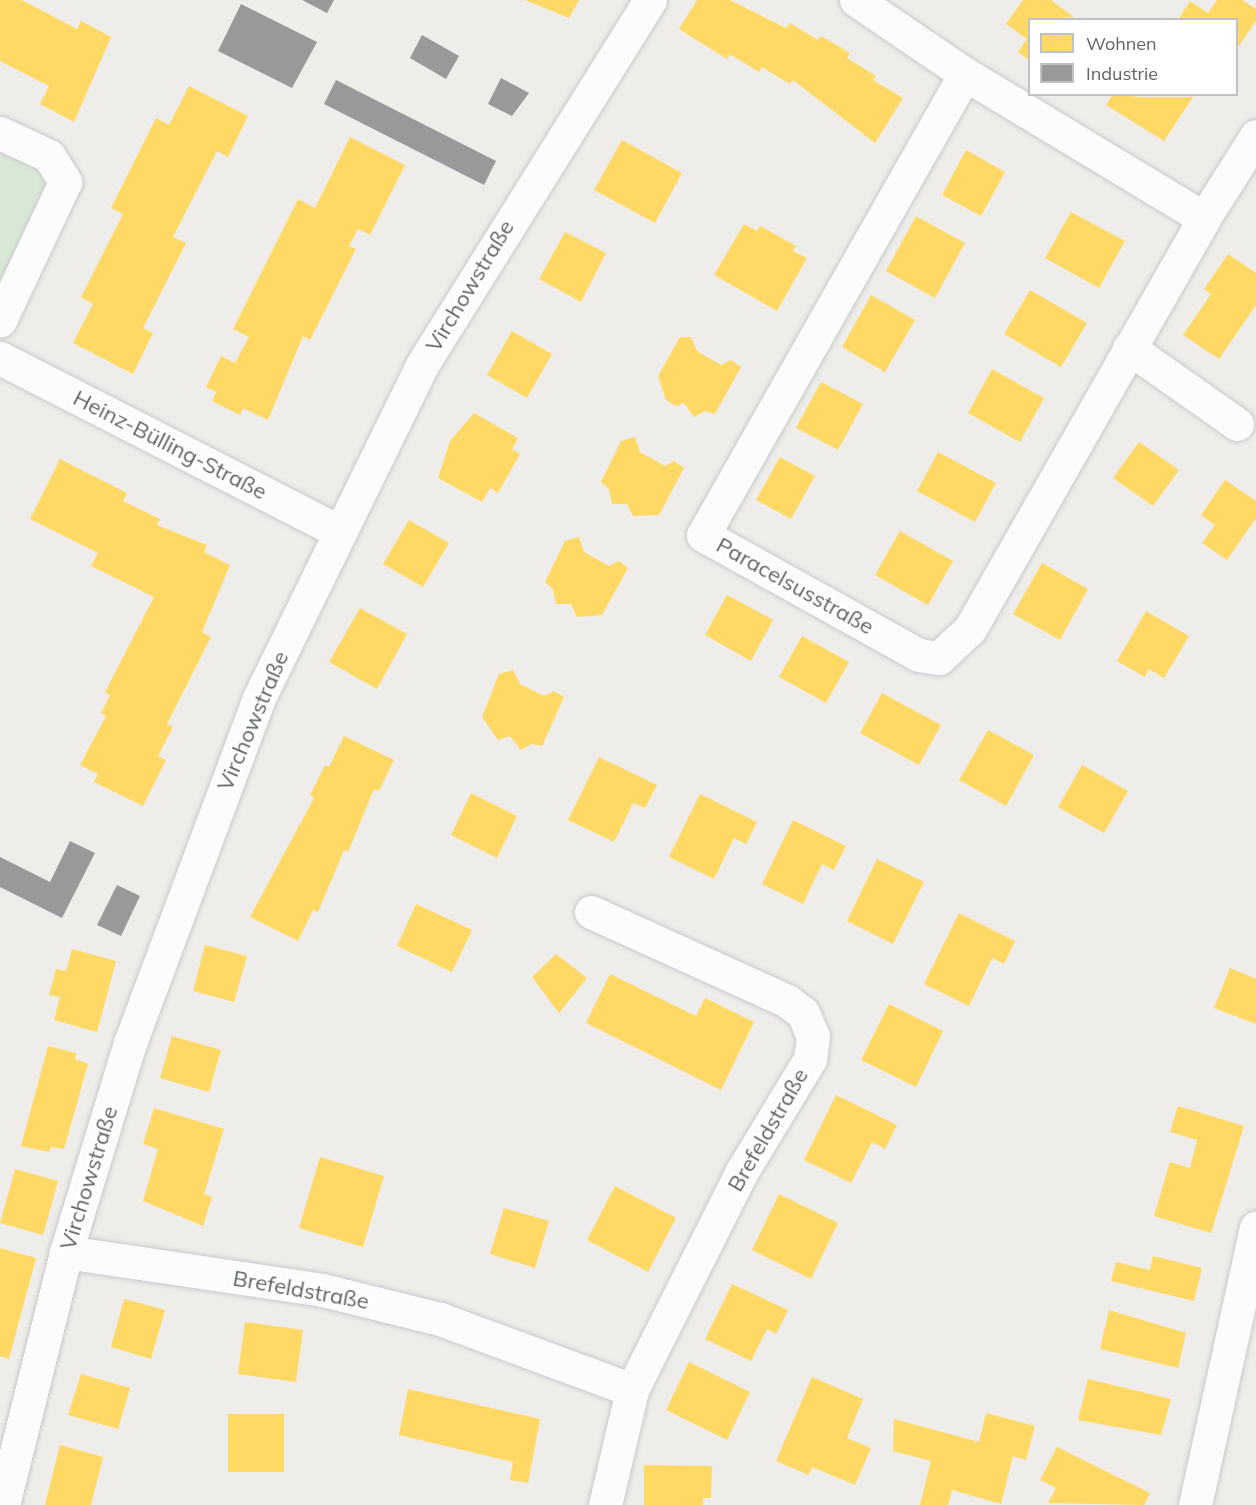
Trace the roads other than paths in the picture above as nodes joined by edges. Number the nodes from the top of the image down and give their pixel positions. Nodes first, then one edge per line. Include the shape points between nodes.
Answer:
1 (650, 0) edge
2 (856, 0) edge
3 (965, 74) junction
4 (0, 133) edge
5 (1256, 136) edge
6 (1204, 218) junction
7 (0, 320) edge
8 (1129, 348) junction
9 (0, 358) edge
10 (1237, 424) dead end
11 (340, 532) junction
12 (591, 912) dead end
13 (1256, 1228) edge
14 (66, 1252) junction
15 (632, 1390) junction
16 (3, 1505) edge
17 (605, 1505) edge
18 (1195, 1505) edge

1 - 11 street, Virchowstraße via 422,365
2 - 3 street
3 - 6 street
3 - 8 street, Paracelsusstraße via 703,535 919,655 939,658 970,629
4 - 7 street via 49,156 65,182
5 - 6 street, Paracelsusstraße
6 - 8 street, Paracelsusstraße
8 - 10 street
9 - 11 street, Heinz-Bülling-Straße
11 - 14 street, Virchowstraße via 258,700 189,879 130,1043
12 - 15 street, Brefeldstraße via 787,1001 803,1013 813,1036 810,1059 741,1173
13 - 18 street
14 - 15 street, Brefeldstraße via 322,1290 440,1319
14 - 16 street, Virchowstraße
15 - 17 street, Brefeldstraße

